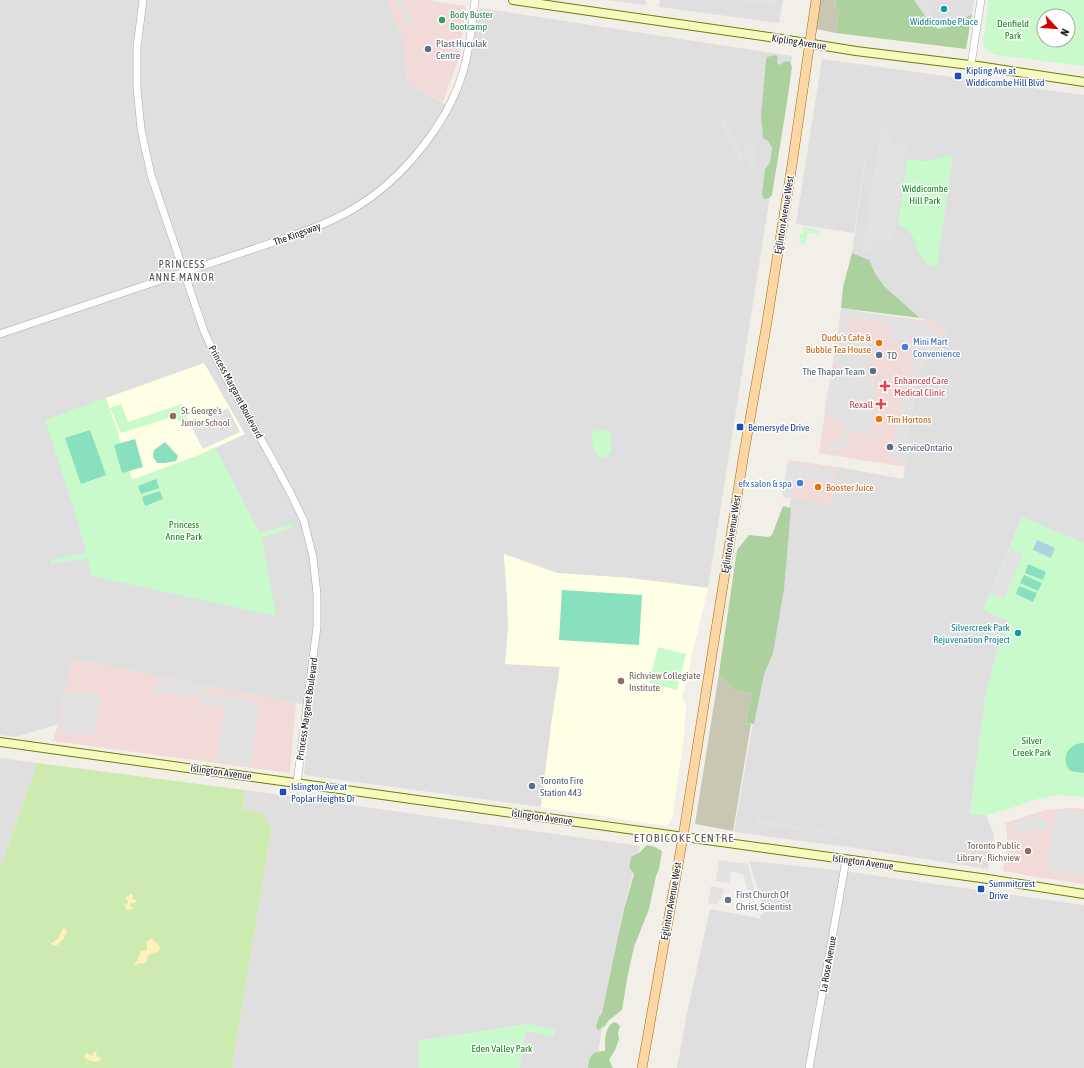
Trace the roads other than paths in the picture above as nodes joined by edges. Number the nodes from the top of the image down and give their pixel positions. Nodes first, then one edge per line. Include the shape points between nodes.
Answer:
1 (143, 0) edge
2 (475, 0) edge
3 (513, 0) edge
4 (816, 0) edge
5 (981, 0) edge
6 (809, 44) junction
7 (971, 65) junction
8 (1084, 82) edge
9 (184, 272) junction
10 (0, 334) edge
11 (0, 742) edge
12 (297, 783) junction
13 (683, 837) junction
14 (846, 860) junction
15 (1084, 894) edge
16 (642, 1068) edge
17 (809, 1068) edge

1 - 9 street, Princess Margaret Boulevard via 136,68 140,129 152,175
2 - 9 street, The Kingsway via 466,60 457,88 433,133 393,178 361,204 334,219
3 - 6 main road, Kipling Avenue
4 - 6 main road, Eglinton Avenue West
5 - 7 street
6 - 7 main road, Kipling Avenue
6 - 13 main road, Eglinton Avenue West via 792,165
7 - 8 main road, Kipling Avenue
9 - 10 street, The Kingsway
9 - 12 street, Princess Margaret Boulevard via 216,358 281,474 304,522 312,557 318,627
11 - 12 main road, Islington Avenue
12 - 13 main road, Islington Avenue
13 - 14 main road, Islington Avenue
13 - 16 main road, Eglinton Avenue West
14 - 15 main road, Islington Avenue
14 - 17 street, La Rose Avenue

